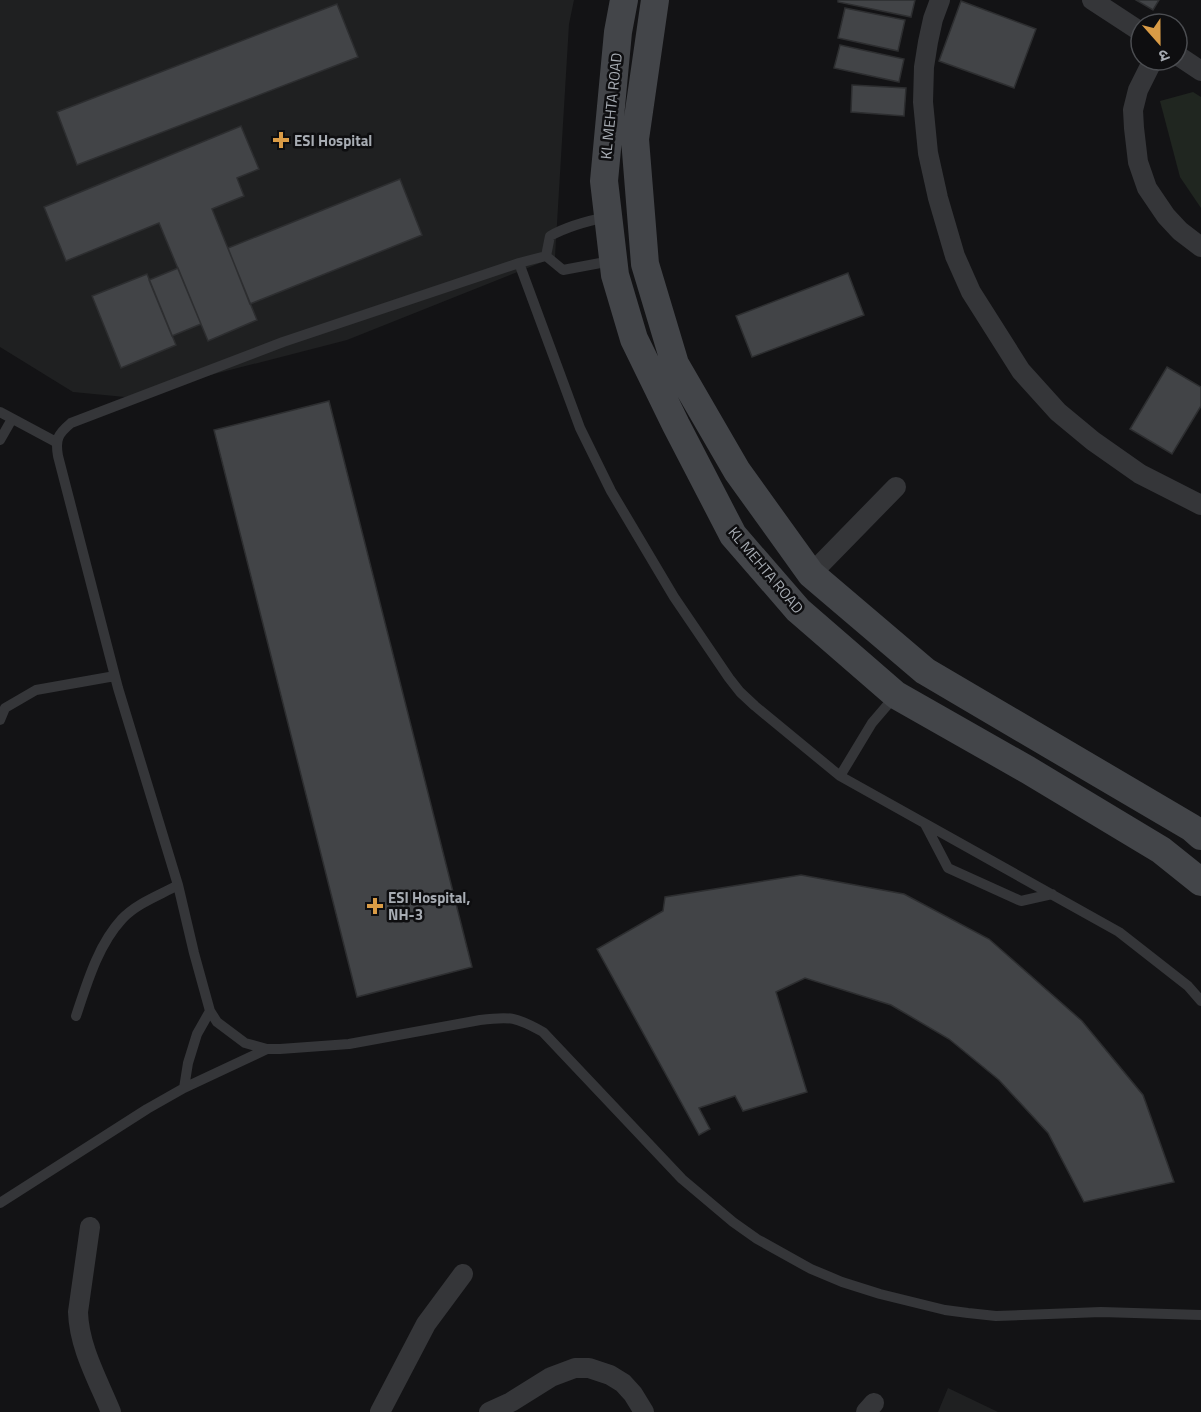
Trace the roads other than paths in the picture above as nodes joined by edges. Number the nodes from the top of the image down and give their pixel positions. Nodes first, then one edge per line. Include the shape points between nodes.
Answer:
1 (624, 0) edge
2 (655, 0) edge
3 (940, 0) edge
4 (1092, 0) edge
5 (1129, 24) edge
6 (1147, 72) edge
7 (608, 217) junction
8 (1201, 246) edge
9 (546, 256) junction
10 (613, 260) junction
11 (519, 263) junction
12 (0, 412) edge
13 (12, 419) junction
14 (0, 440) edge
15 (56, 442) junction
16 (896, 487) dead end
17 (1201, 505) edge
18 (812, 574) junction
19 (115, 676) junction
20 (896, 695) junction
21 (0, 720) edge
22 (840, 776) junction
23 (926, 824) junction
24 (1201, 836) edge
25 (1201, 882) edge
26 (178, 885) junction
27 (1052, 894) junction
28 (1201, 1001) edge
29 (210, 1011) junction
30 (76, 1016) dead end
31 (267, 1049) junction
32 (184, 1088) junction
33 (0, 1203) edge
34 (90, 1227) dead end
35 (463, 1274) dead end
36 (1201, 1315) edge
37 (111, 1412) edge
38 (380, 1412) edge
39 (489, 1412) edge
40 (644, 1412) edge

1 - 7 street, KL MEHTA ROAD via 604,182
2 - 18 street, KL MEHTA ROAD via 635,139 645,264 675,364 737,471
3 - 17 street via 928,42 922,102 938,198 955,256 971,292 1021,371 1058,412 1140,474
4 - 5 street
6 - 8 street via 1134,111 1137,162 1147,188 1166,216
7 - 9 lane via 580,223 550,236
7 - 10 street, KL MEHTA ROAD
9 - 10 lane via 563,270
9 - 11 lane
10 - 20 street, KL MEHTA ROAD via 634,339 733,535 798,610
11 - 15 lane via 283,342 71,423
11 - 22 lane via 580,428 611,491 674,597 740,692
12 - 13 lane
13 - 14 lane
13 - 15 lane
15 - 19 lane
16 - 18 street
18 - 24 street, KL MEHTA ROAD via 925,670
19 - 21 lane via 36,690 5,708
19 - 26 lane
20 - 22 lane via 872,723
20 - 25 street, KL MEHTA ROAD via 1161,850
22 - 23 lane
23 - 27 lane
23 - 27 lane via 948,868 1021,902
26 - 29 lane
26 - 30 lane via 122,919 97,960
27 - 28 lane via 1119,932 1188,986
29 - 31 lane via 217,1022 239,1039
29 - 32 lane via 197,1034
31 - 32 lane
31 - 36 lane via 349,1044 480,1020 516,1019 543,1032 682,1179 733,1222 811,1269 880,1294 969,1313
32 - 33 lane
34 - 37 street via 78,1326
35 - 38 street via 426,1324
39 - 40 street via 575,1368 589,1368 623,1383

